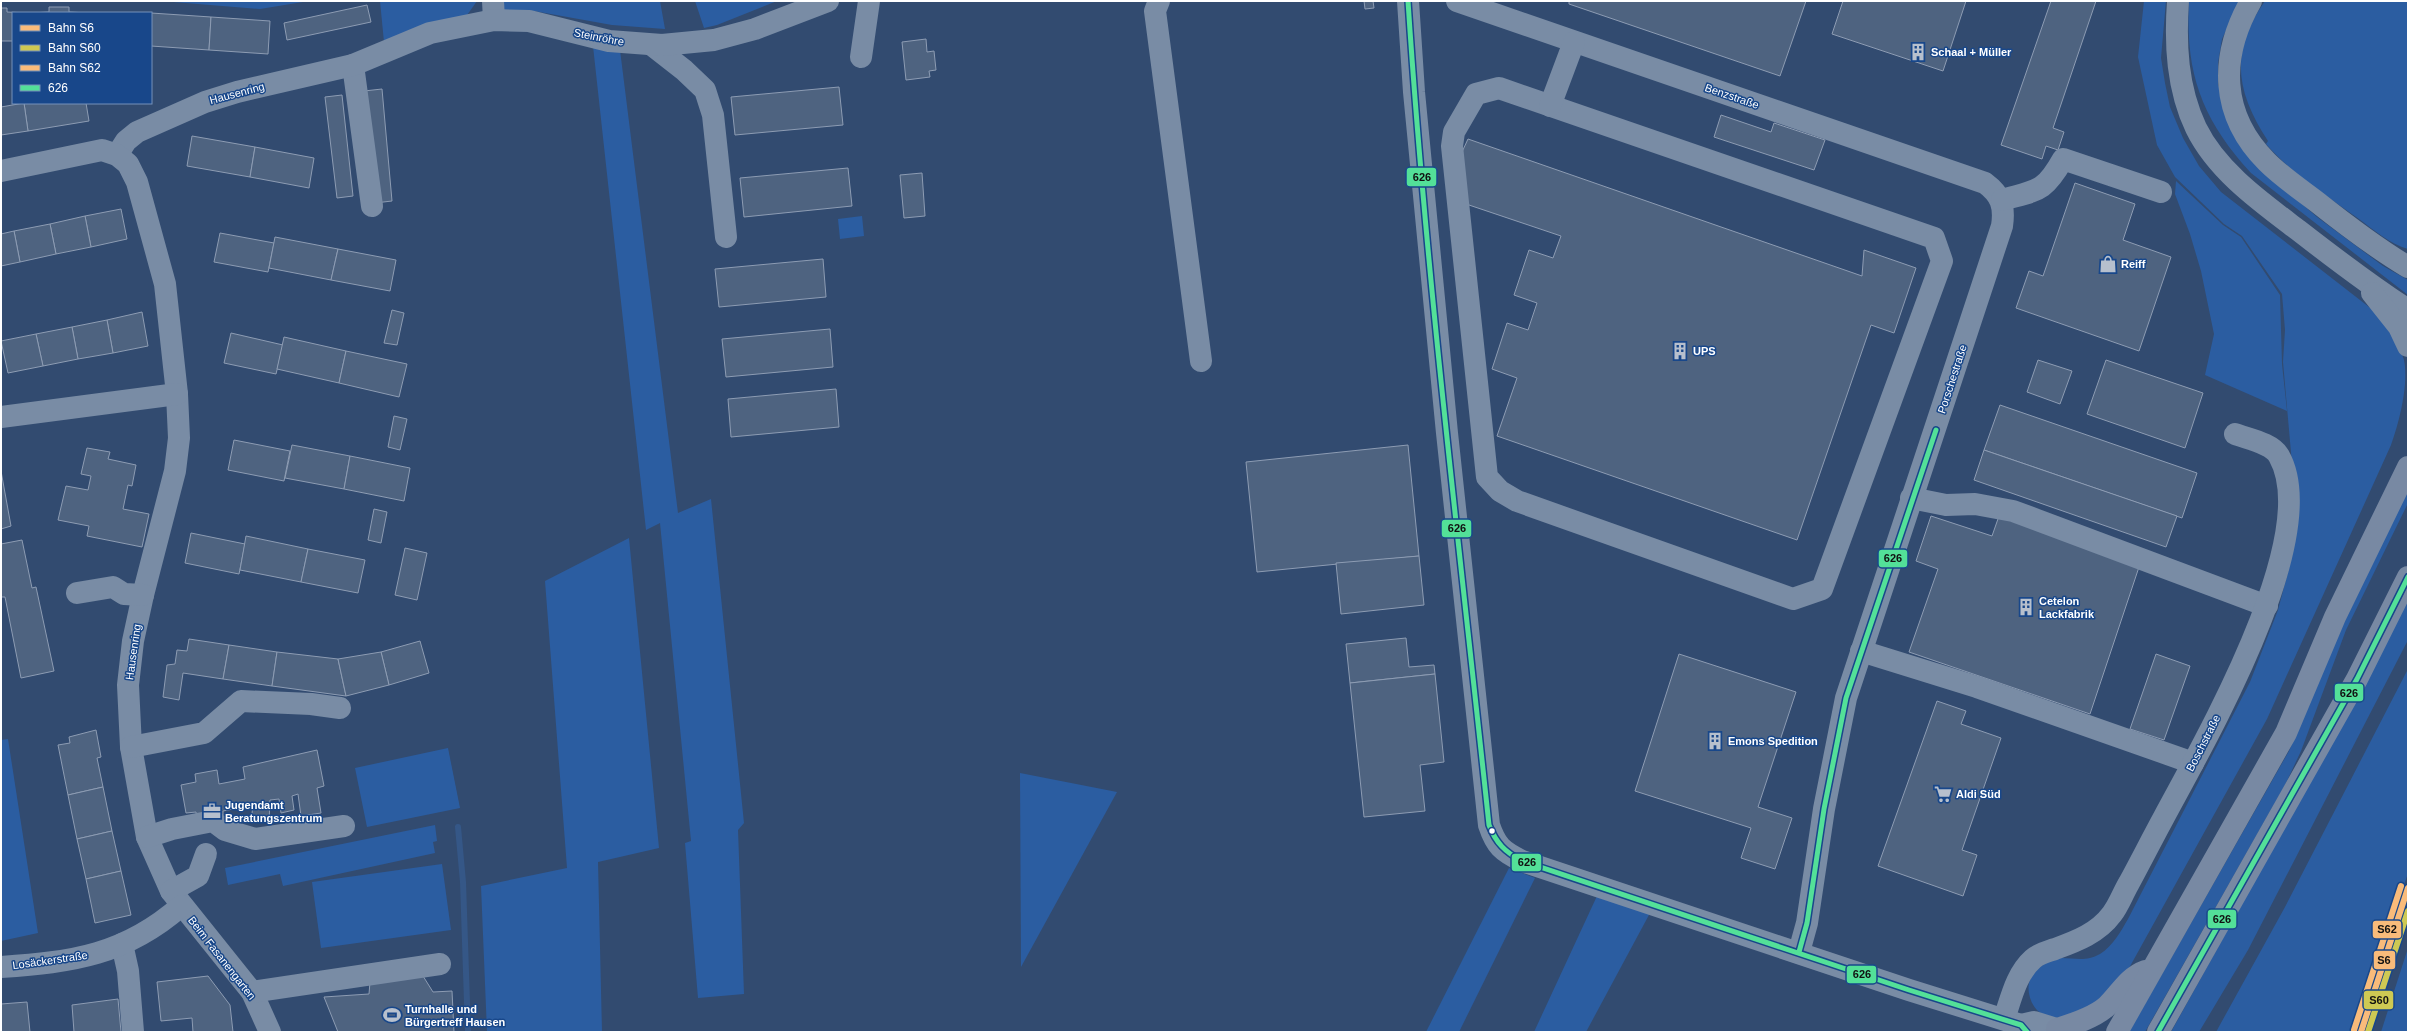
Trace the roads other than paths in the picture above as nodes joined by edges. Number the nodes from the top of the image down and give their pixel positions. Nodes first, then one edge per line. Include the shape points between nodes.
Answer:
1 (828, 1) edge
2 (869, 1) edge
3 (1159, 1) edge
4 (1408, 1) edge
5 (1456, 1) edge
6 (2178, 1) edge
7 (2250, 1) edge
8 (493, 11) edge
9 (1574, 42) junction
10 (652, 45) junction
11 (861, 57) dead end
12 (362, 62) junction
13 (1550, 106) junction
14 (117, 155) junction
15 (1, 171) edge
16 (2161, 192) dead end
17 (2002, 200) junction
18 (372, 206) dead end
19 (726, 237) dead end
20 (2405, 264) edge
21 (2364, 282) junction
22 (2408, 310) edge
23 (2408, 346) edge
24 (1201, 361) dead end
25 (176, 394) junction
26 (1, 417) edge
27 (2235, 434) dead end
28 (2408, 467) edge
29 (1911, 498) junction
30 (2408, 577) edge
31 (77, 593) dead end
32 (143, 595) junction
33 (2267, 606) junction
34 (1861, 650) junction
35 (340, 708) dead end
36 (131, 747) junction
37 (2193, 762) junction
38 (344, 826) dead end
39 (147, 837) junction
40 (206, 854) dead end
41 (176, 898) junction
42 (122, 944) junction
43 (1798, 952) junction
44 (440, 964) dead end
45 (1, 967) edge
46 (2152, 968) junction
47 (252, 992) junction
48 (2017, 1025) edge
49 (2062, 1030) edge
50 (133, 1032) edge
51 (270, 1032) edge
52 (2117, 1032) edge
53 (2158, 1032) edge

1 - 10 street, Steinröhre via 755,29 714,40
2 - 11 street
3 - 24 street via 1156,11
4 - 43 street via 1414,92 1447,433 1489,825 1494,840 1506,853 1522,861
5 - 9 street, Benzstraße
6 - 21 highway via 2175,38 2182,85 2196,128 2207,146 2229,173 2262,202
7 - 20 highway via 2232,44 2228,74 2233,105 2245,132 2268,162 2287,179
8 - 10 street, Steinröhre via 609,41
8 - 12 street, Steinröhre via 430,33
9 - 13 street
9 - 17 street, Benzstraße via 1985,183 1996,191
10 - 19 street via 705,90 713,116
12 - 14 street, Hausenring via 205,102 137,132 126,141
12 - 18 street
13 - 13 street via 1934,238 1942,260 1822,589 1793,599 1517,501 1500,492 1487,477 1452,146 1454,132 1476,94 1489,90 1499,88
14 - 15 street via 102,150 87,152
14 - 25 street, Hausenring via 128,164 137,182 165,284
16 - 17 street via 2063,160 2055,175 2043,188
17 - 29 street, Porschestraße via 2002,226
21 - 22 highway
21 - 23 highway via 2399,327
25 - 26 street
25 - 32 street, Hausenring via 179,438 175,471
27 - 33 street, Boschstraße via 2268,447 2278,454 2288,484 2288,513 2283,549
28 - 46 main road via 2335,617 2286,733
29 - 33 street via 1946,505 1975,504 2013,511
29 - 34 street, Porschestraße
30 - 53 main road via 2357,679
31 - 32 street via 113,587 124,594
32 - 36 street, Hausenring via 133,641 128,685
33 - 37 street, Boschstraße via 2235,679
34 - 37 street via 1977,687
34 - 43 street, Porschestraße via 1846,698 1824,808 1807,923
35 - 36 street via 241,700 204,733
36 - 39 street, Hausenring
37 - 48 street, Boschstraße via 2112,913 2094,932 2040,953 2022,972 2014,987
38 - 39 street via 255,839 225,830 213,820
39 - 41 street, Hausenring
40 - 41 street, Losäckerstraße via 198,876
41 - 42 street, Losäckerstraße via 159,926
41 - 47 street, Beim Fasanengarten
42 - 45 street, Losäckerstraße via 84,958
42 - 50 street via 128,971
43 - 48 street via 1912,983
44 - 47 street
46 - 49 main road via 2137,974 2106,1008
46 - 52 main road
47 - 51 street, Beim Fasanengarten
48 - 49 street via 2034,1022

